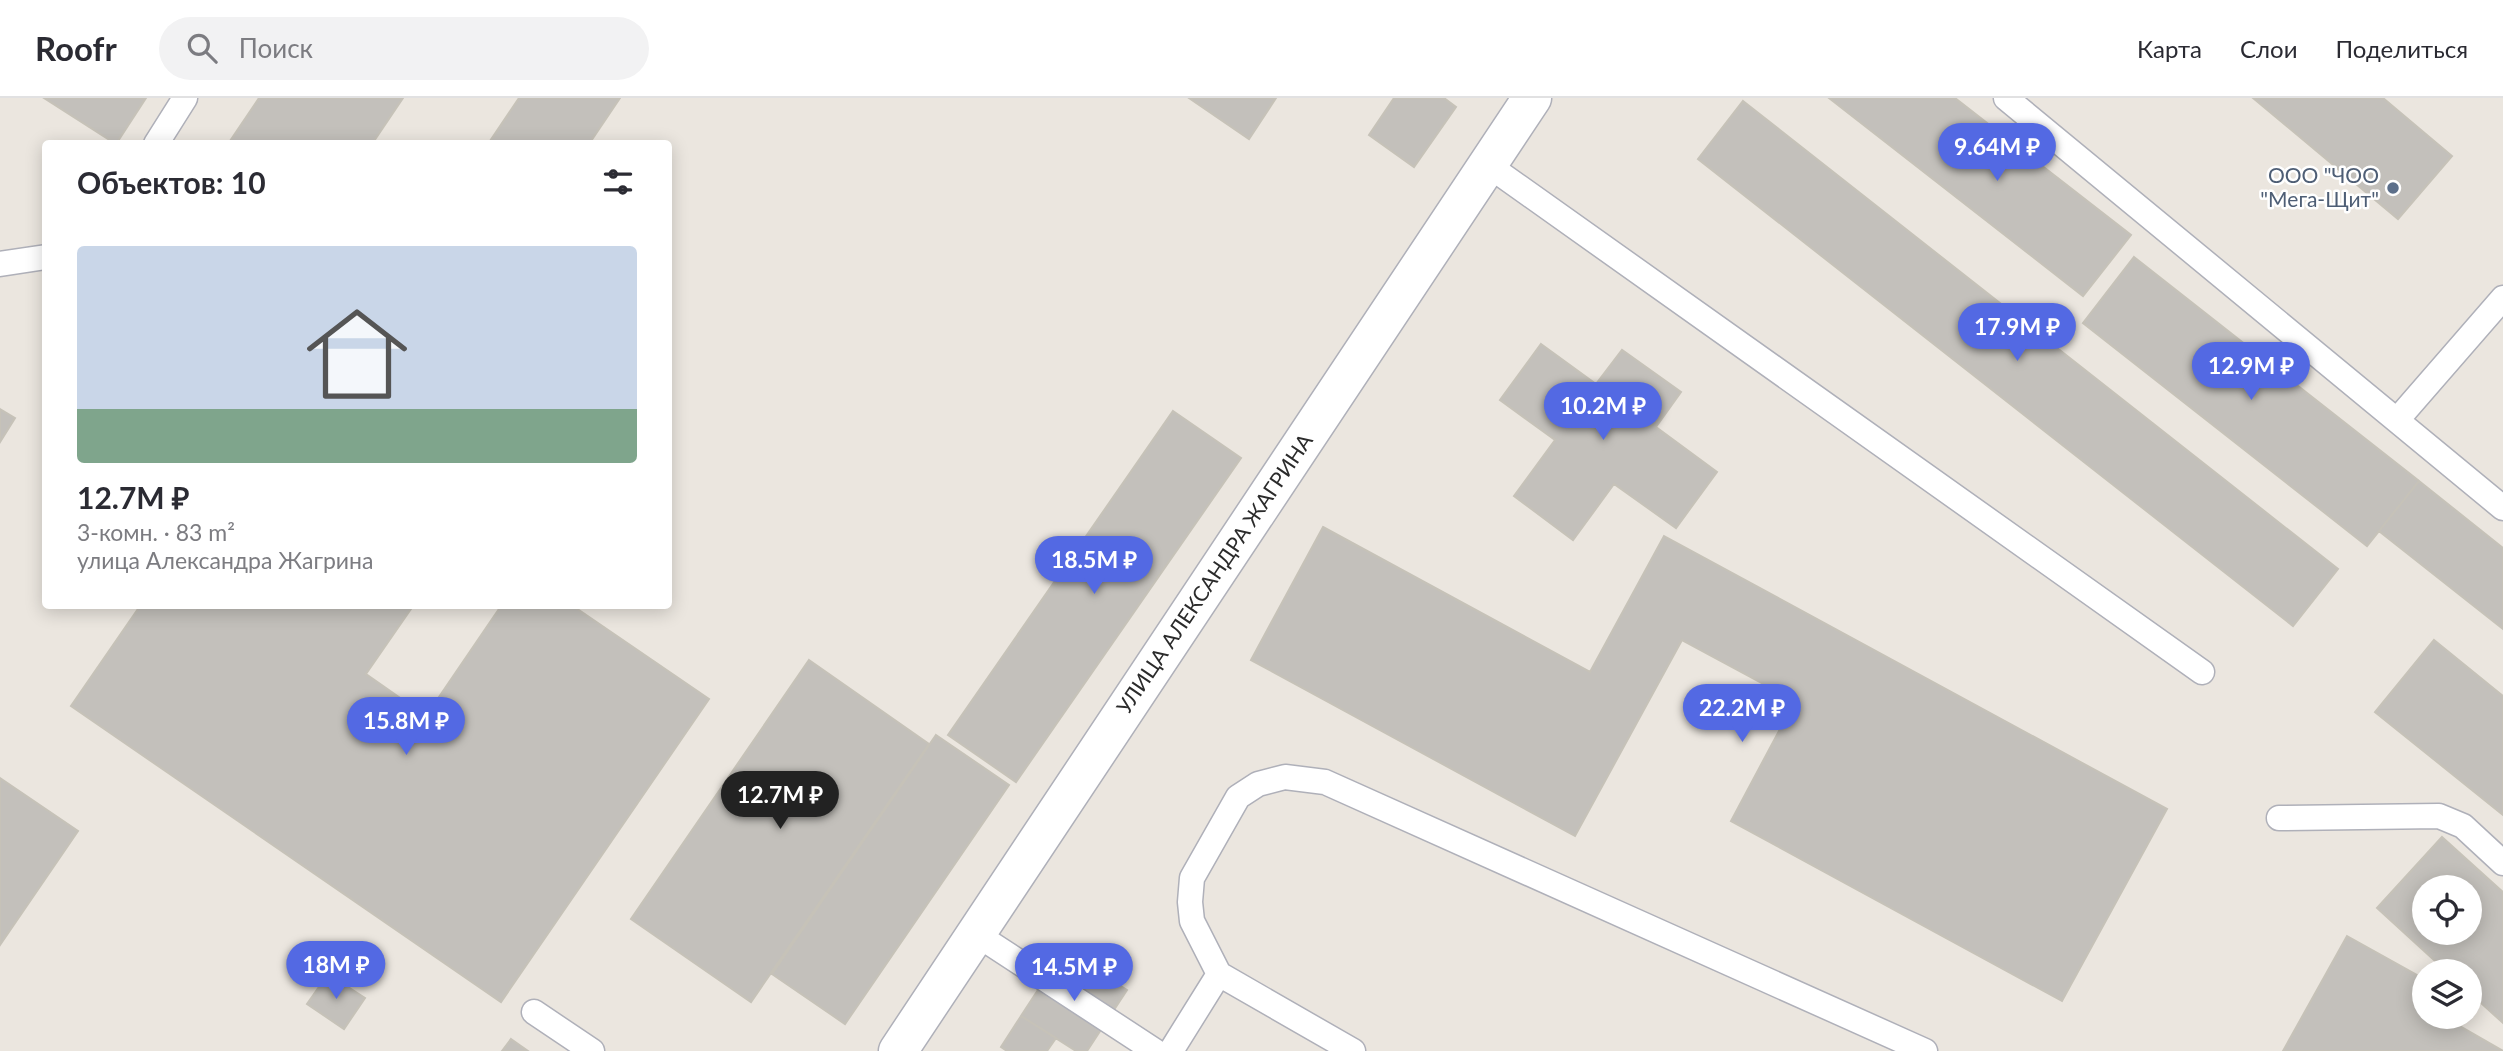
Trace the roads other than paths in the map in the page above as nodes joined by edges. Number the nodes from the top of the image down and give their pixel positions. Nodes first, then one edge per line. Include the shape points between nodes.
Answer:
1 (185, 98) edge
2 (2006, 98) edge
3 (1524, 101) edge
4 (159, 140) edge
5 (1488, 164) junction
6 (42, 258) edge
7 (0, 264) edge
8 (2503, 298) edge
9 (2396, 420) junction
10 (2499, 497) edge
11 (2202, 672) dead end
12 (2279, 818) dead end
13 (2503, 863) edge
14 (976, 934) junction
15 (1219, 974) junction
16 (534, 1012) dead end
17 (592, 1051) edge
18 (898, 1051) edge
19 (1155, 1051) edge
20 (1171, 1051) edge
21 (1353, 1051) edge
22 (1925, 1051) edge

1 - 4 lane
2 - 9 lane
3 - 5 street, УЛИЦА АЛЕКСАНДРА ЖАГРИНА
5 - 11 lane
5 - 14 street, УЛИЦА АЛЕКСАНДРА ЖАГРИНА
6 - 7 lane
8 - 9 lane
9 - 10 lane
12 - 13 lane via 2438,816 2463,826
14 - 18 street, УЛИЦА АЛЕКСАНДРА ЖАГРИНА
14 - 19 lane
15 - 20 lane
15 - 21 lane
15 - 22 lane via 1192,921 1192,878 1238,797 1258,784 1285,777 1325,782
16 - 17 lane

